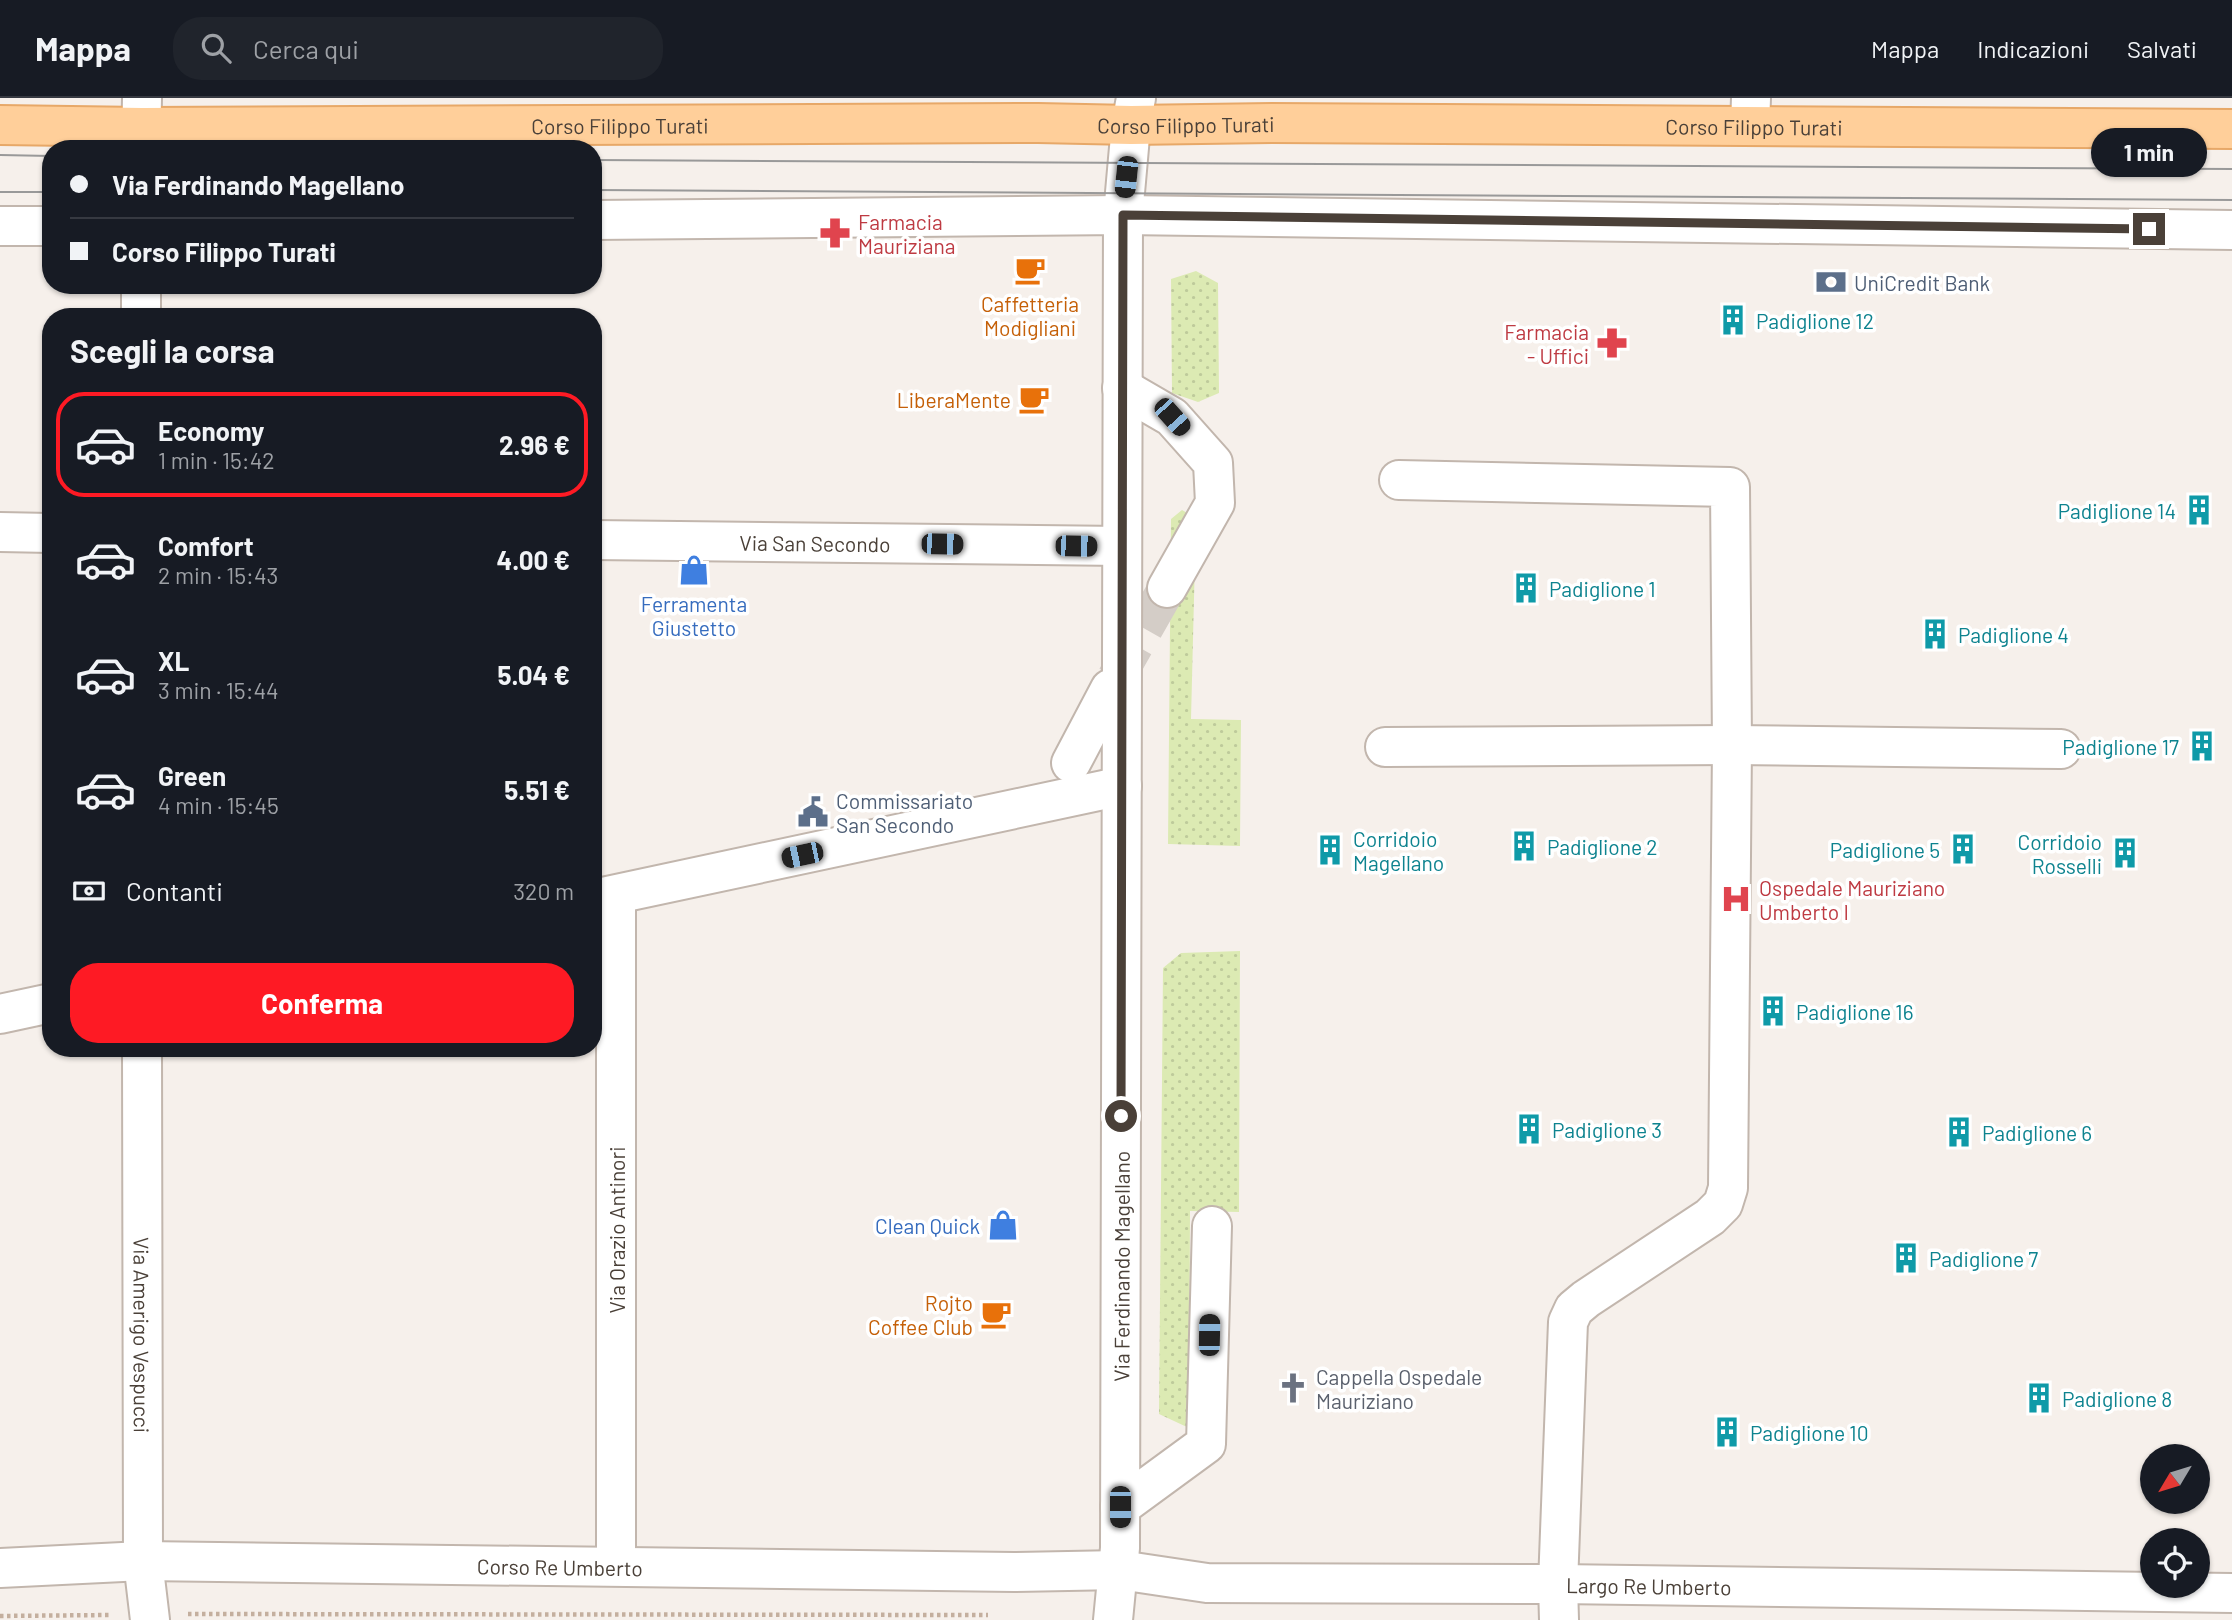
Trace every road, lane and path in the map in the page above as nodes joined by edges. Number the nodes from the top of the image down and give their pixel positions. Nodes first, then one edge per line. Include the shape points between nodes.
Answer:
1 (1134, 112) edge
2 (1750, 112) edge
3 (0, 125) edge
4 (142, 125) edge
5 (2232, 129) edge
6 (1123, 215) junction
7 (602, 220) edge
8 (0, 226) edge
9 (42, 226) edge
10 (2232, 230) edge
11 (1122, 388) junction
12 (1399, 480) dead end
13 (0, 532) edge
14 (42, 533) edge
15 (602, 540) edge
16 (1122, 546) junction
17 (1167, 588) tunnel mouth
18 (1110, 689) tunnel mouth
19 (1732, 746) junction
20 (1385, 747) dead end
21 (2061, 749) dead end
22 (1071, 762) dead end
23 (1122, 786) junction
24 (605, 897) edge
25 (42, 1005) edge
26 (0, 1014) edge
27 (142, 1057) edge
28 (1212, 1226) dead end
29 (1120, 1507) junction
30 (143, 1561) junction
31 (616, 1565) junction
32 (0, 1568) edge
33 (1120, 1570) junction
34 (2232, 1593) edge
35 (1558, 1602) edge
36 (999, 1615) dead end
37 (0, 1616) edge
38 (150, 1617) edge
39 (1113, 1620) edge

1 - 2 main road, Corso Filippo Turati via 1272,123
1 - 4 main road, Corso Filippo Turati via 1038,123
1 - 6 street, Via Ferdinando Magellano
2 - 5 main road, Corso Filippo Turati
3 - 4 main road, Corso Filippo Turati
6 - 7 street
6 - 10 street
6 - 11 street, Via Ferdinando Magellano
8 - 9 street
11 - 16 street, Via Ferdinando Magellano
11 - 17 street via 1172,417 1213,463 1215,503
12 - 19 street via 1730,487
13 - 14 street
15 - 16 street, Via San Secondo
16 - 23 street, Via Ferdinando Magellano
18 - 22 street
19 - 20 street
19 - 21 street
19 - 35 street via 1728,1188 1723,1205 1710,1217 1586,1299 1568,1322
23 - 24 street
23 - 29 street, Via Ferdinando Magellano
24 - 31 street, Via Orazio Antinori
25 - 26 street
27 - 30 street, Via Amerigo Vespucci
28 - 29 street via 1206,1444
29 - 33 street, Via Ferdinando Magellano
30 - 31 street, Corso Re Umberto
30 - 32 street, Corso Re Umberto
30 - 38 street, Via Amerigo Vespucci
31 - 33 street, Corso Re Umberto
33 - 35 street, Largo Re Umberto via 1207,1583
33 - 39 street
34 - 35 street, Largo Re Umberto
36 - 38 path
37 - 38 path

